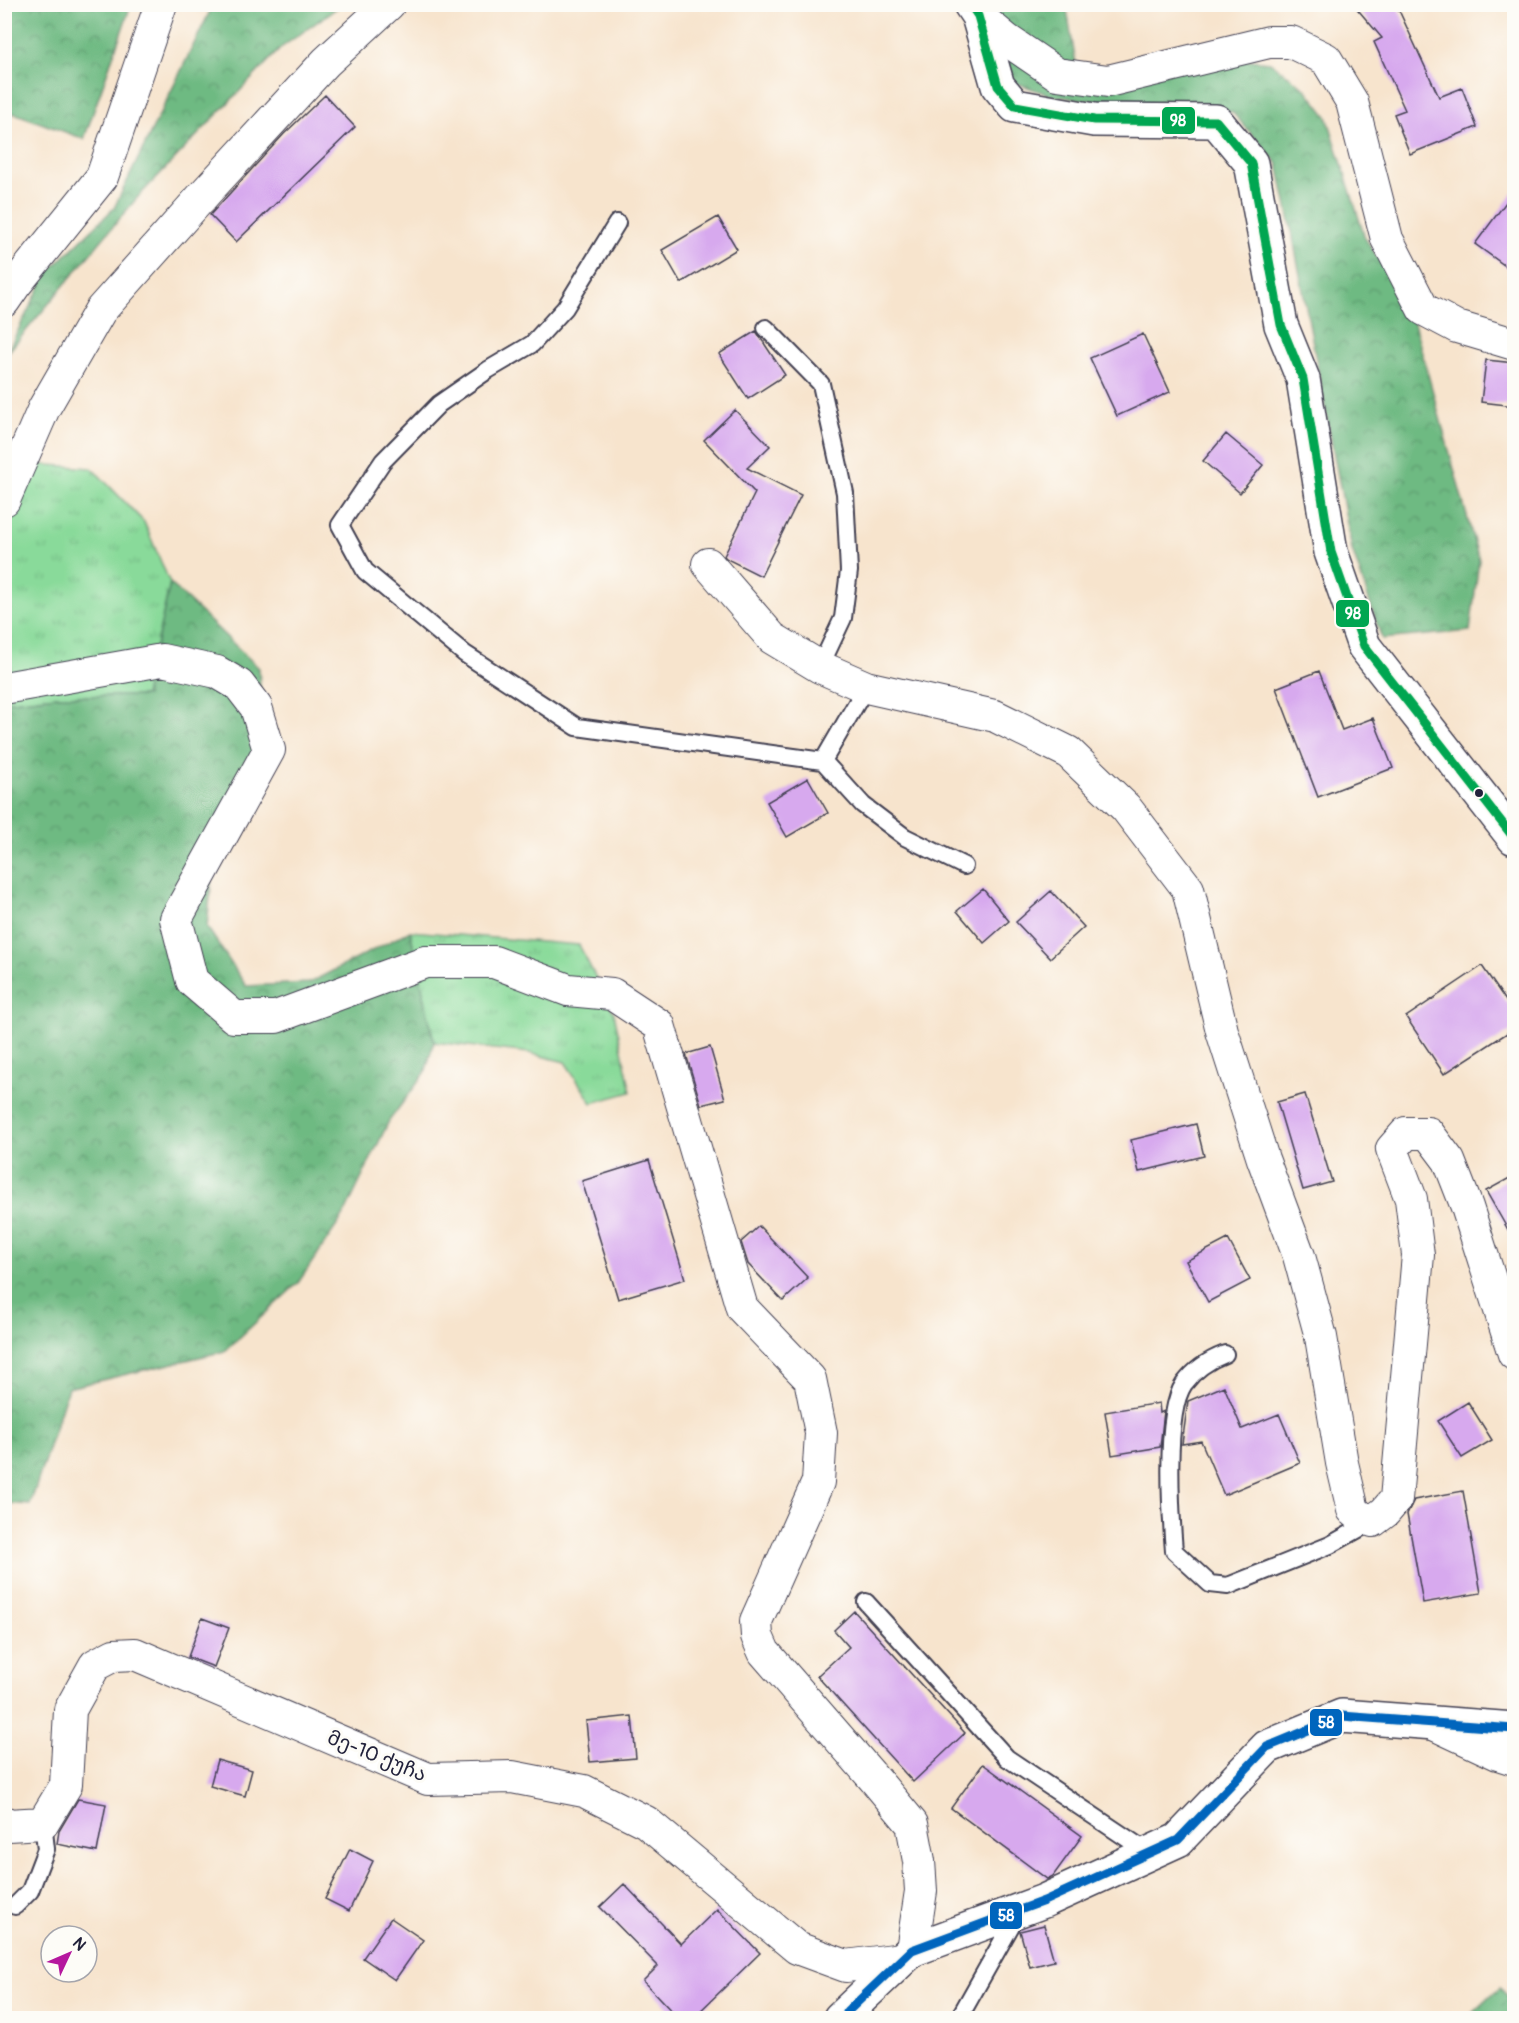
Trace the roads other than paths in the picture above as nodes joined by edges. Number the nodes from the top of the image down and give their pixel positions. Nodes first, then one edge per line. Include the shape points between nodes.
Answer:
1 (161, 4) edge
2 (389, 4) edge
3 (974, 10) edge
4 (617, 223) dead end
5 (4, 301) edge
6 (766, 328) dead end
7 (1515, 344) edge
8 (4, 500) edge
9 (708, 564) dead end
10 (820, 667) junction
11 (866, 687) junction
12 (4, 688) edge
13 (823, 761) junction
14 (1515, 838) edge
15 (964, 866) dead end
16 (1225, 1354) dead end
17 (1515, 1354) edge
18 (1373, 1521) junction
19 (866, 1602) dead end
20 (1432, 1723) junction
21 (1515, 1730) edge
22 (1515, 1759) edge
23 (4, 1822) edge
24 (43, 1823) junction
25 (1149, 1853) junction
26 (15, 1906) dead end
27 (1019, 1910) junction
28 (907, 1955) junction
29 (840, 2019) edge
30 (958, 2019) edge

1 - 5 street via 102,177
2 - 8 street via 326,62 100,311 44,408
3 - 7 street via 1007,40 1057,74 1108,81 1269,42 1292,42 1326,59 1352,102 1387,239 1423,309 1457,327
3 - 14 street via 998,86 1016,106 1094,120 1215,121 1251,163 1281,325 1304,380 1331,552 1364,646
4 - 13 lane via 565,308 532,344 439,404 383,461 340,525 364,571 465,654 577,727
6 - 10 lane via 821,384 845,493 849,571 843,618
9 - 10 street via 772,638
10 - 11 street
11 - 13 lane
11 - 18 street via 995,716 1068,752 1126,808 1188,890 1222,1031 1299,1256 1318,1327 1353,1510
12 - 28 street via 162,660 217,672 239,685 256,707 269,750 176,919 192,981 234,1017 276,1017 425,962 494,962 568,990 612,994 659,1025 742,1308 810,1379 821,1434 818,1482 756,1621 757,1636 764,1652 912,1824 921,1891
13 - 15 lane via 862,805 905,837
16 - 18 lane via 1206,1361 1183,1385 1172,1421 1174,1551 1210,1584 1228,1586 1330,1545
17 - 18 street via 1449,1161 1428,1133 1406,1133 1392,1149 1411,1199 1418,1255 1396,1498
19 - 25 lane via 1007,1758
20 - 21 street
20 - 22 street
20 - 25 street via 1342,1716 1267,1747 1178,1840
23 - 24 street
24 - 26 lane via 46,1849 30,1891
24 - 28 street, მე-10 ქუჩა via 66,1785 70,1710 95,1665 114,1655 135,1654 428,1779 512,1777 584,1791 646,1822 797,1948 846,1966
25 - 27 street
27 - 28 street
27 - 30 lane
28 - 29 street

